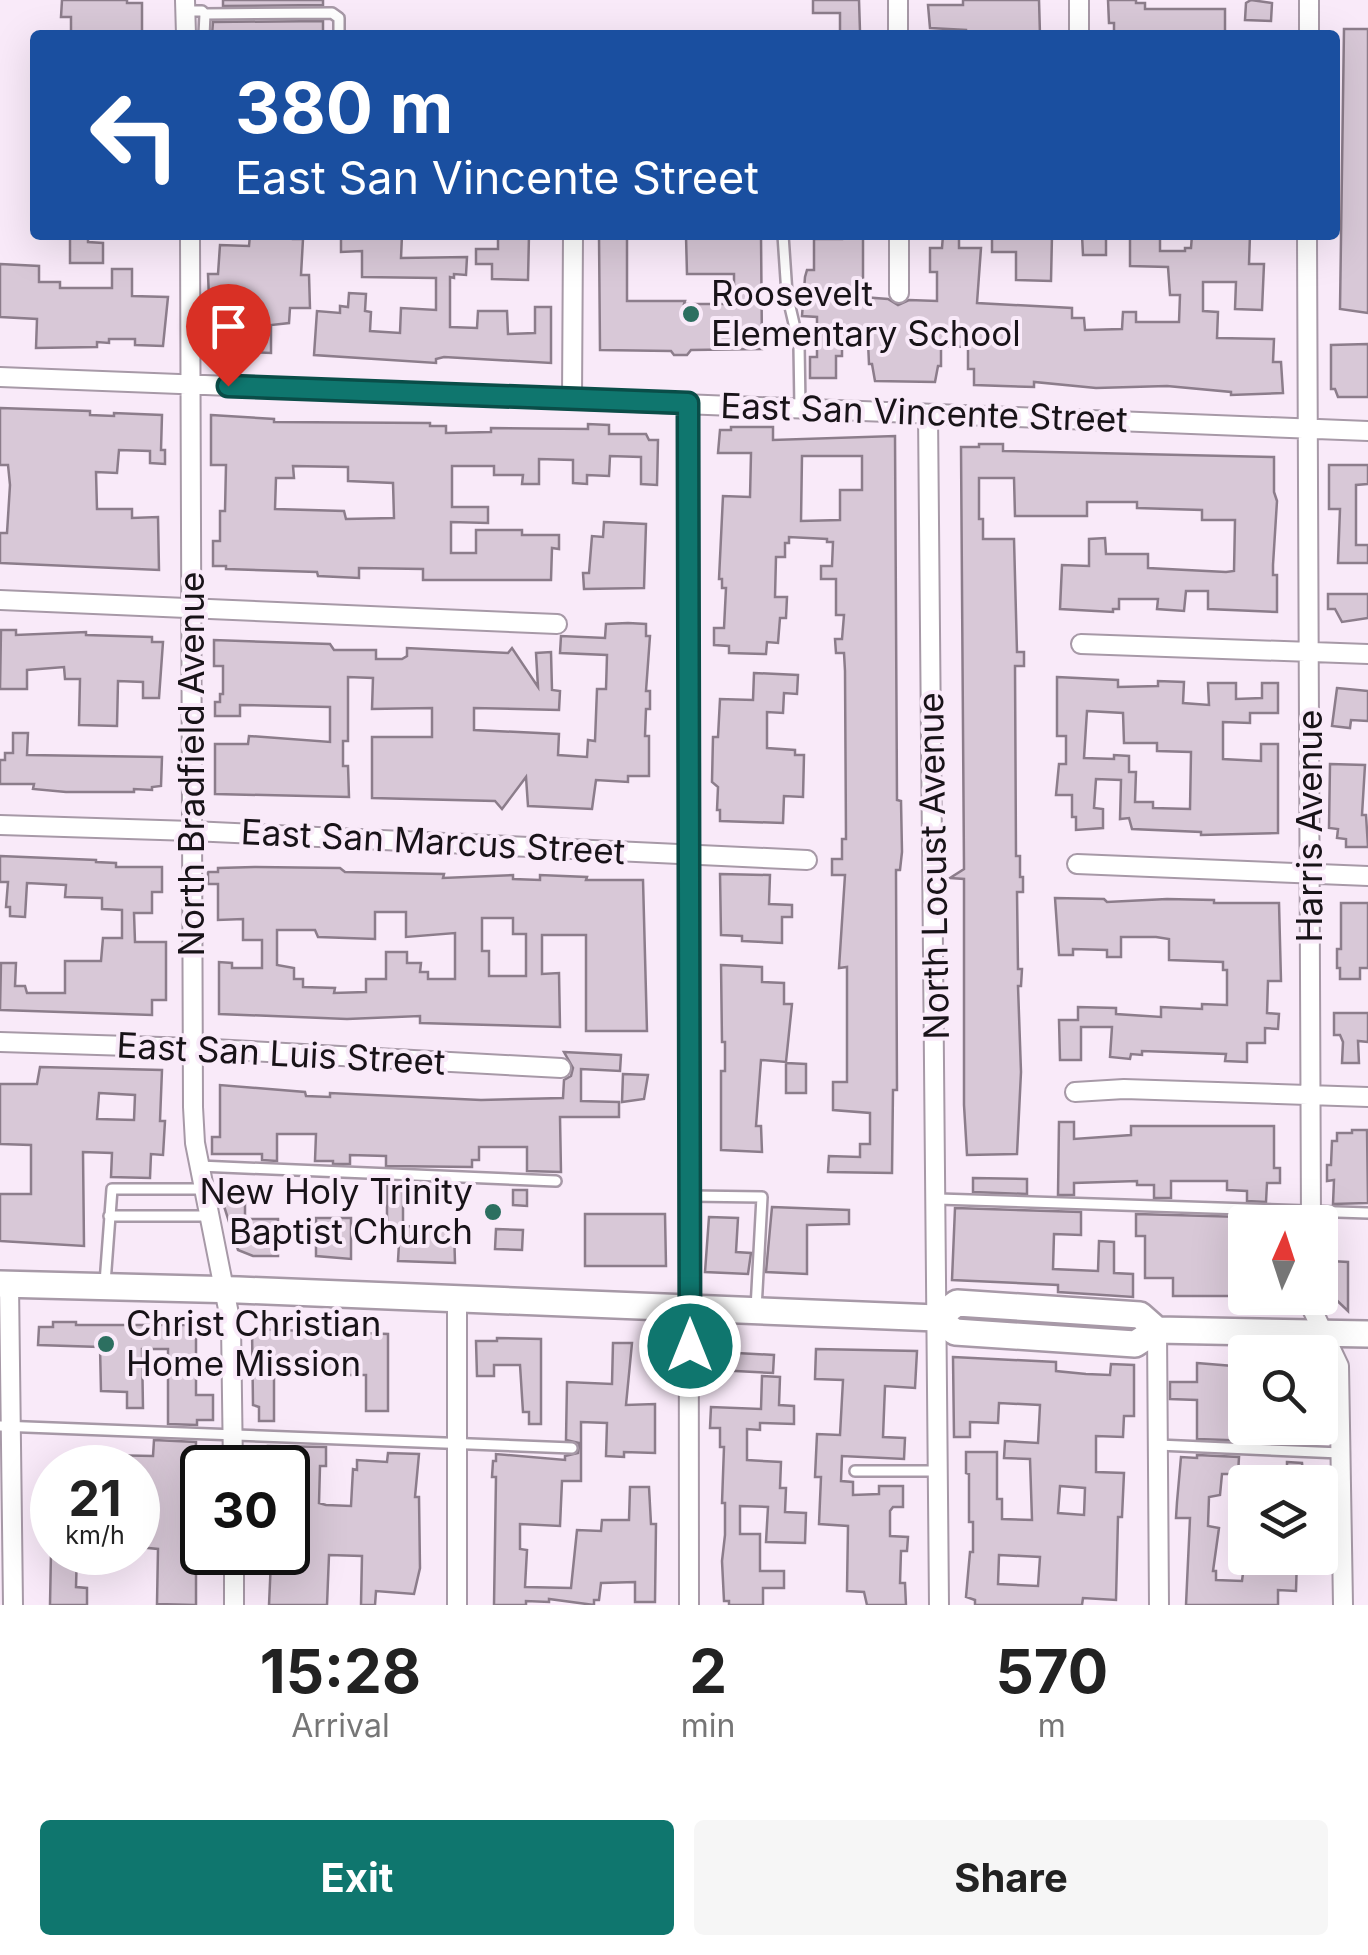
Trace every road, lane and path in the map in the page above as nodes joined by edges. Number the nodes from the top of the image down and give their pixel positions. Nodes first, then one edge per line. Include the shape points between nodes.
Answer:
1 (898, 0) edge
2 (1079, 0) edge
3 (1310, 0) edge
4 (185, 5) edge
5 (205, 14) junction
6 (186, 30) edge
7 (204, 30) edge
8 (339, 30) edge
9 (898, 30) edge
10 (1080, 30) edge
11 (1309, 30) edge
12 (190, 240) edge
13 (573, 240) edge
14 (783, 240) edge
15 (899, 240) edge
16 (1307, 240) edge
17 (899, 293) dead end
18 (0, 377) edge
19 (189, 385) junction
20 (572, 399) junction
21 (688, 403) junction
22 (800, 408) junction
23 (928, 414) junction
24 (1307, 429) junction
25 (1368, 431) edge
26 (0, 600) edge
27 (190, 608) junction
28 (557, 624) dead end
29 (1081, 644) dead end
30 (1310, 652) junction
31 (1368, 654) edge
32 (0, 825) edge
33 (192, 831) junction
34 (690, 854) junction
35 (807, 860) dead end
36 (1077, 864) dead end
37 (1310, 874) junction
38 (1368, 876) edge
39 (0, 1042) edge
40 (194, 1048) junction
41 (561, 1068) dead end
42 (1075, 1092) dead end
43 (1310, 1094) junction
44 (1368, 1097) edge
45 (199, 1166) junction
46 (556, 1181) dead end
47 (204, 1189) junction
48 (690, 1196) junction
49 (938, 1199) junction
50 (1311, 1205) edge
51 (1228, 1213) edge
52 (1368, 1213) edge
53 (1338, 1215) edge
54 (108, 1216) junction
55 (210, 1216) junction
56 (4, 1284) edge
57 (105, 1286) junction
58 (226, 1290) junction
59 (457, 1299) junction
60 (690, 1308) junction
61 (756, 1312) junction
62 (1315, 1315) edge
63 (937, 1318) junction
64 (1158, 1330) junction
65 (1324, 1334) junction
66 (1368, 1334) edge
67 (5, 1426) edge
68 (233, 1433) junction
69 (458, 1442) junction
70 (1158, 1444) junction
71 (233, 1445) edge
72 (572, 1448) dead end
73 (1340, 1453) junction
74 (856, 1471) dead end
75 (938, 1471) junction
76 (234, 1575) edge
77 (12, 1605) edge
78 (234, 1605) edge
79 (457, 1605) edge
80 (689, 1605) edge
81 (939, 1605) edge
82 (1158, 1605) edge
83 (1343, 1605) edge

1 - 9 street
2 - 10 street
3 - 11 street
4 - 5 lane
4 - 6 street
5 - 7 lane
5 - 8 lane via 332,13
12 - 19 street, North Bradfield Avenue
13 - 20 street
14 - 22 lane via 799,345
15 - 17 street
16 - 24 street, Harris Avenue
18 - 19 street, East San Vincente Street
19 - 20 street, East San Vincente Street
19 - 27 street, North Bradfield Avenue
20 - 21 street, East San Vincente Street
21 - 22 street, East San Vincente Street
21 - 34 street
22 - 23 street, East San Vincente Street
23 - 24 street, East San Vincente Street
23 - 49 street, North Locust Avenue
24 - 25 street, East San Vincente Street
24 - 30 street, Harris Avenue
26 - 27 street
27 - 28 street
27 - 33 street, North Bradfield Avenue
29 - 30 street
30 - 31 street
30 - 37 street, Harris Avenue
32 - 33 street, East San Marcus Street
33 - 34 street, East San Marcus Street
33 - 40 street, North Bradfield Avenue
34 - 35 street, East San Marcus Street
34 - 48 street
36 - 37 street
37 - 38 street
37 - 43 street, Harris Avenue
39 - 40 street, East San Luis Street
40 - 41 street, East San Luis Street
40 - 45 street, North Bradfield Avenue
42 - 43 street
43 - 44 street
43 - 50 street, Harris Avenue
45 - 46 lane
45 - 47 street, North Bradfield Avenue
47 - 54 lane via 118,1187 110,1192
47 - 55 street, North Bradfield Avenue
48 - 60 street
48 - 61 lane via 762,1197
49 - 51 lane
49 - 63 street, North Locust Avenue
52 - 53 lane
54 - 55 lane
54 - 57 lane
55 - 58 street, North Bradfield Avenue
56 - 57 main road
56 - 67 street
57 - 58 main road
58 - 59 main road
58 - 68 street, North Bradfield Avenue
59 - 60 main road
59 - 69 street
60 - 61 main road
60 - 80 street
61 - 63 main road
62 - 65 street
63 - 64 main road via 957,1303 1140,1315
63 - 75 street, North Locust Avenue
64 - 65 main road
64 - 70 street
65 - 66 main road
65 - 73 street via 1338,1366
67 - 68 lane
67 - 77 street
68 - 69 lane
68 - 71 street, North Bradfield Avenue
69 - 72 lane
69 - 79 street
70 - 73 lane
70 - 82 street
73 - 83 street
74 - 75 lane
75 - 81 street, North Locust Avenue
76 - 78 street

